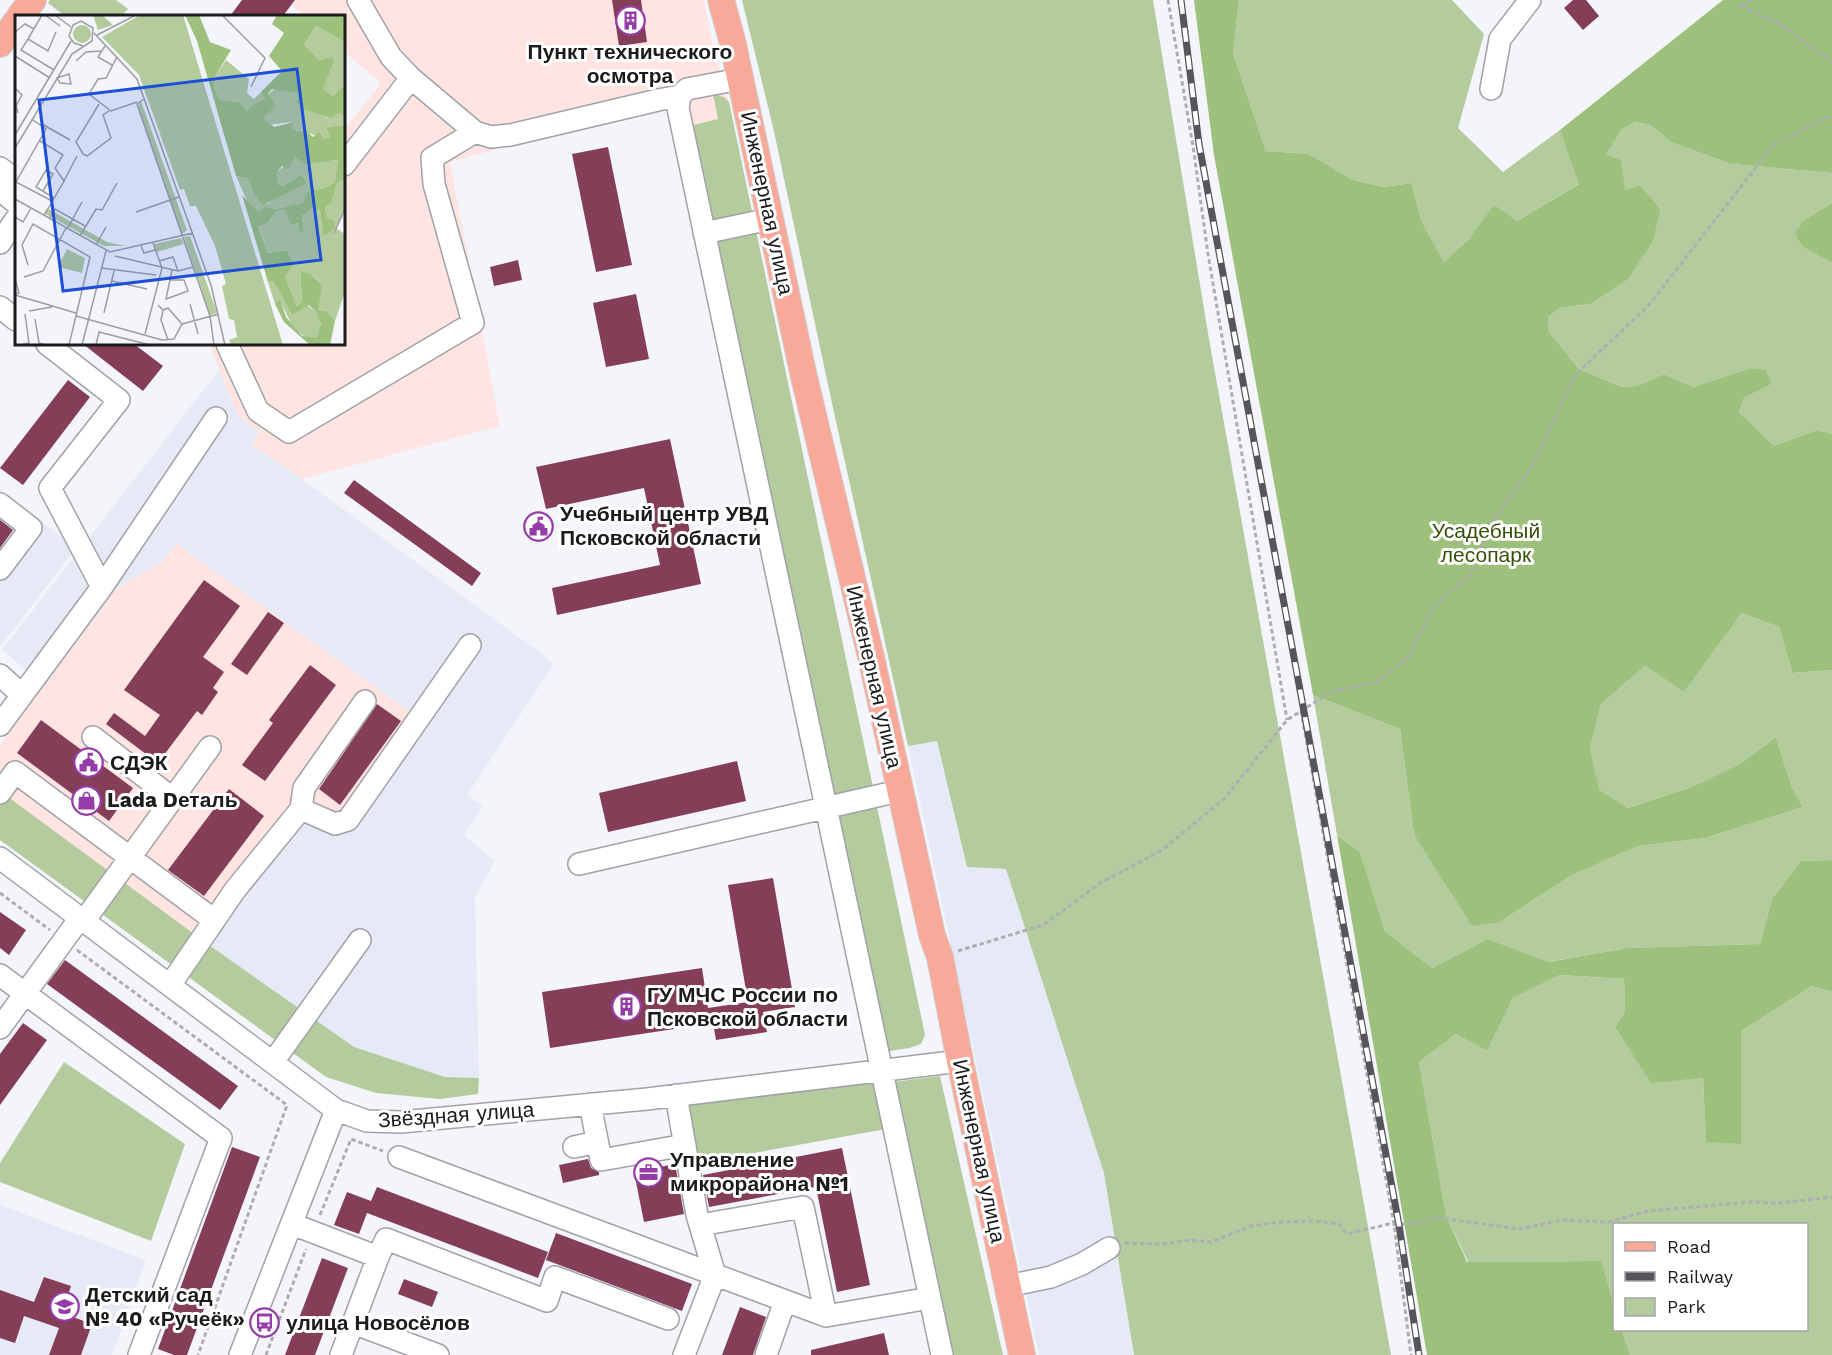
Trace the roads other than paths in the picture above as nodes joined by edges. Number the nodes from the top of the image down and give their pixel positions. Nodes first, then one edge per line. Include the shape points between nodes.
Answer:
1 (33, 0) edge
2 (358, 0) edge
3 (722, 0) edge
4 (1530, 0) edge
5 (21, 15) edge
6 (15, 23) edge
7 (0, 44) edge
8 (411, 78) junction
9 (740, 79) junction
10 (1491, 89) dead end
11 (680, 96) junction
12 (476, 132) junction
13 (345, 164) edge
14 (0, 168) edge
15 (15, 179) edge
16 (0, 190) edge
17 (15, 202) edge
18 (770, 219) junction
19 (15, 220) edge
20 (704, 234) junction
21 (0, 243) edge
22 (0, 307) edge
23 (15, 319) edge
24 (48, 345) edge
25 (227, 345) edge
26 (216, 418) dead end
27 (0, 504) edge
28 (0, 569) edge
29 (102, 587) junction
30 (470, 645) dead end
31 (0, 675) edge
32 (22, 695) junction
33 (365, 701) dead end
34 (2, 719) edge
35 (93, 737) dead end
36 (210, 747) dead end
37 (900, 791) junction
38 (0, 793) edge
39 (172, 798) junction
40 (827, 807) junction
41 (301, 809) junction
42 (0, 858) edge
43 (129, 858) junction
44 (579, 864) dead end
45 (82, 919) junction
46 (214, 920) junction
47 (360, 940) dead end
48 (0, 975) edge
49 (170, 985) junction
50 (25, 993) junction
51 (0, 1028) edge
52 (960, 1061) junction
53 (273, 1062) junction
54 (883, 1070) junction
55 (676, 1095) junction
56 (590, 1104) junction
57 (336, 1110) junction
58 (597, 1142) junction
59 (685, 1145) junction
60 (574, 1147) dead end
61 (399, 1157) dead end
62 (292, 1224) junction
63 (700, 1225) junction
64 (1109, 1248) road end
65 (378, 1257) junction
66 (715, 1275) junction
67 (1008, 1286) junction
68 (930, 1298) junction
69 (785, 1301) junction
70 (826, 1316) junction
71 (669, 1319) dead end
72 (353, 1323) junction
73 (139, 1355) edge
74 (240, 1355) edge
75 (341, 1355) edge
76 (438, 1355) edge
77 (684, 1355) edge
78 (766, 1355) edge
79 (942, 1355) edge
80 (1022, 1355) edge

1 - 5 main road
2 - 8 street via 391,57
3 - 9 main road, Инженерная улица
4 - 10 street via 1500,39
6 - 7 main road
8 - 12 street
8 - 13 street
9 - 11 street via 687,89
9 - 18 main road, Инженерная улица
11 - 12 street via 510,135 491,137
11 - 20 street via 678,108
12 - 25 street via 432,158 434,184 473,323 289,432 258,411
14 - 15 street
16 - 17 street
18 - 20 street
18 - 37 main road, Инженерная улица
19 - 21 street
20 - 40 street
22 - 23 street
24 - 29 street via 119,400 50,488
26 - 29 street
27 - 28 street via 31,528
29 - 32 street
30 - 41 street via 348,820 335,824
31 - 32 street
32 - 34 street
33 - 41 street via 304,788
35 - 39 street
36 - 39 street
37 - 40 street
37 - 52 main road, Инженерная улица
38 - 43 street via 15,772
39 - 43 street
40 - 44 street
40 - 54 street
41 - 46 street
42 - 45 street, Звёздная улица
43 - 45 street
43 - 46 street
45 - 49 street, Звёздная улица
45 - 50 street
46 - 49 street
47 - 53 street
48 - 50 street
49 - 53 street, Звёздная улица
50 - 51 street
50 - 73 street via 221,1138
52 - 54 street, Звёздная улица
52 - 67 main road, Инженерная улица
53 - 57 street, Звёздная улица
54 - 55 street, Звёздная улица
54 - 68 street
55 - 56 street, Звёздная улица
55 - 59 street
56 - 57 street, Звёздная улица via 401,1122 367,1121
56 - 58 street
57 - 62 street
58 - 59 street via 601,1160
58 - 60 street
59 - 63 street
61 - 66 street
62 - 65 street
62 - 74 street
63 - 66 street
63 - 70 street via 804,1207
64 - 67 street via 1051,1277
65 - 71 street via 386,1239 547,1301 555,1277
65 - 72 street
66 - 69 street
66 - 77 street
67 - 80 main road, Инженерная улица
68 - 70 street
68 - 79 street
69 - 70 street
69 - 78 street
72 - 75 street
72 - 76 street

